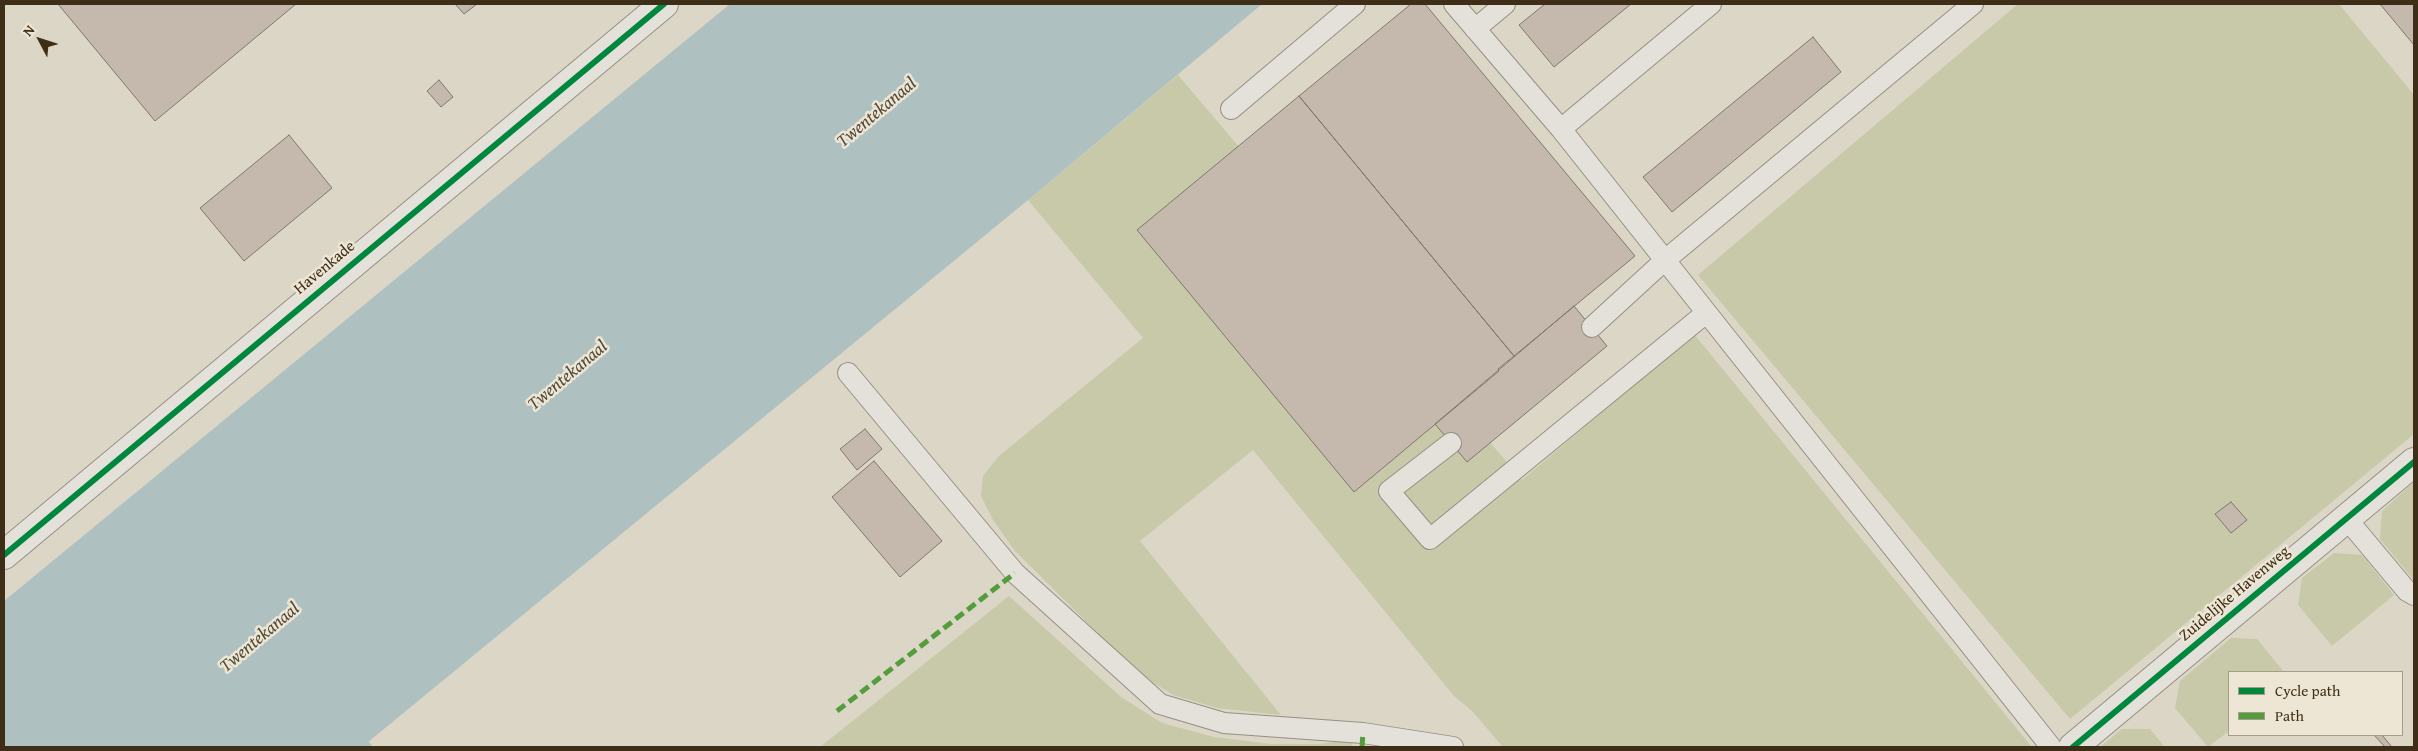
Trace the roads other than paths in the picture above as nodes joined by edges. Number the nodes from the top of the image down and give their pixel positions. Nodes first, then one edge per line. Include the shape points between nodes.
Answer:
1 (664, 4) edge
2 (1355, 4) edge
3 (1454, 4) edge
4 (1506, 4) edge
5 (1711, 4) edge
6 (1973, 4) edge
7 (1475, 29) junction
8 (1231, 109) dead end
9 (1561, 130) junction
10 (1664, 261) junction
11 (1706, 313) junction
12 (1592, 327) dead end
13 (848, 373) dead end
14 (1451, 443) dead end
15 (2414, 462) edge
16 (2346, 518) junction
17 (4, 555) edge
18 (2414, 595) edge
19 (1453, 747) edge
20 (2051, 747) edge
21 (2073, 747) edge

1 - 17 street, Havenkade
2 - 8 lane
3 - 7 lane
4 - 7 lane
5 - 9 lane
6 - 10 lane
7 - 9 lane
9 - 10 lane
10 - 11 lane
10 - 12 lane
11 - 14 lane via 1430,539 1389,491
11 - 20 lane
13 - 19 lane via 1015,573 1160,704 1224,723 1364,733
15 - 16 street, Zuidelijke Havenweg
16 - 18 lane via 2406,591
16 - 21 street, Zuidelijke Havenweg

